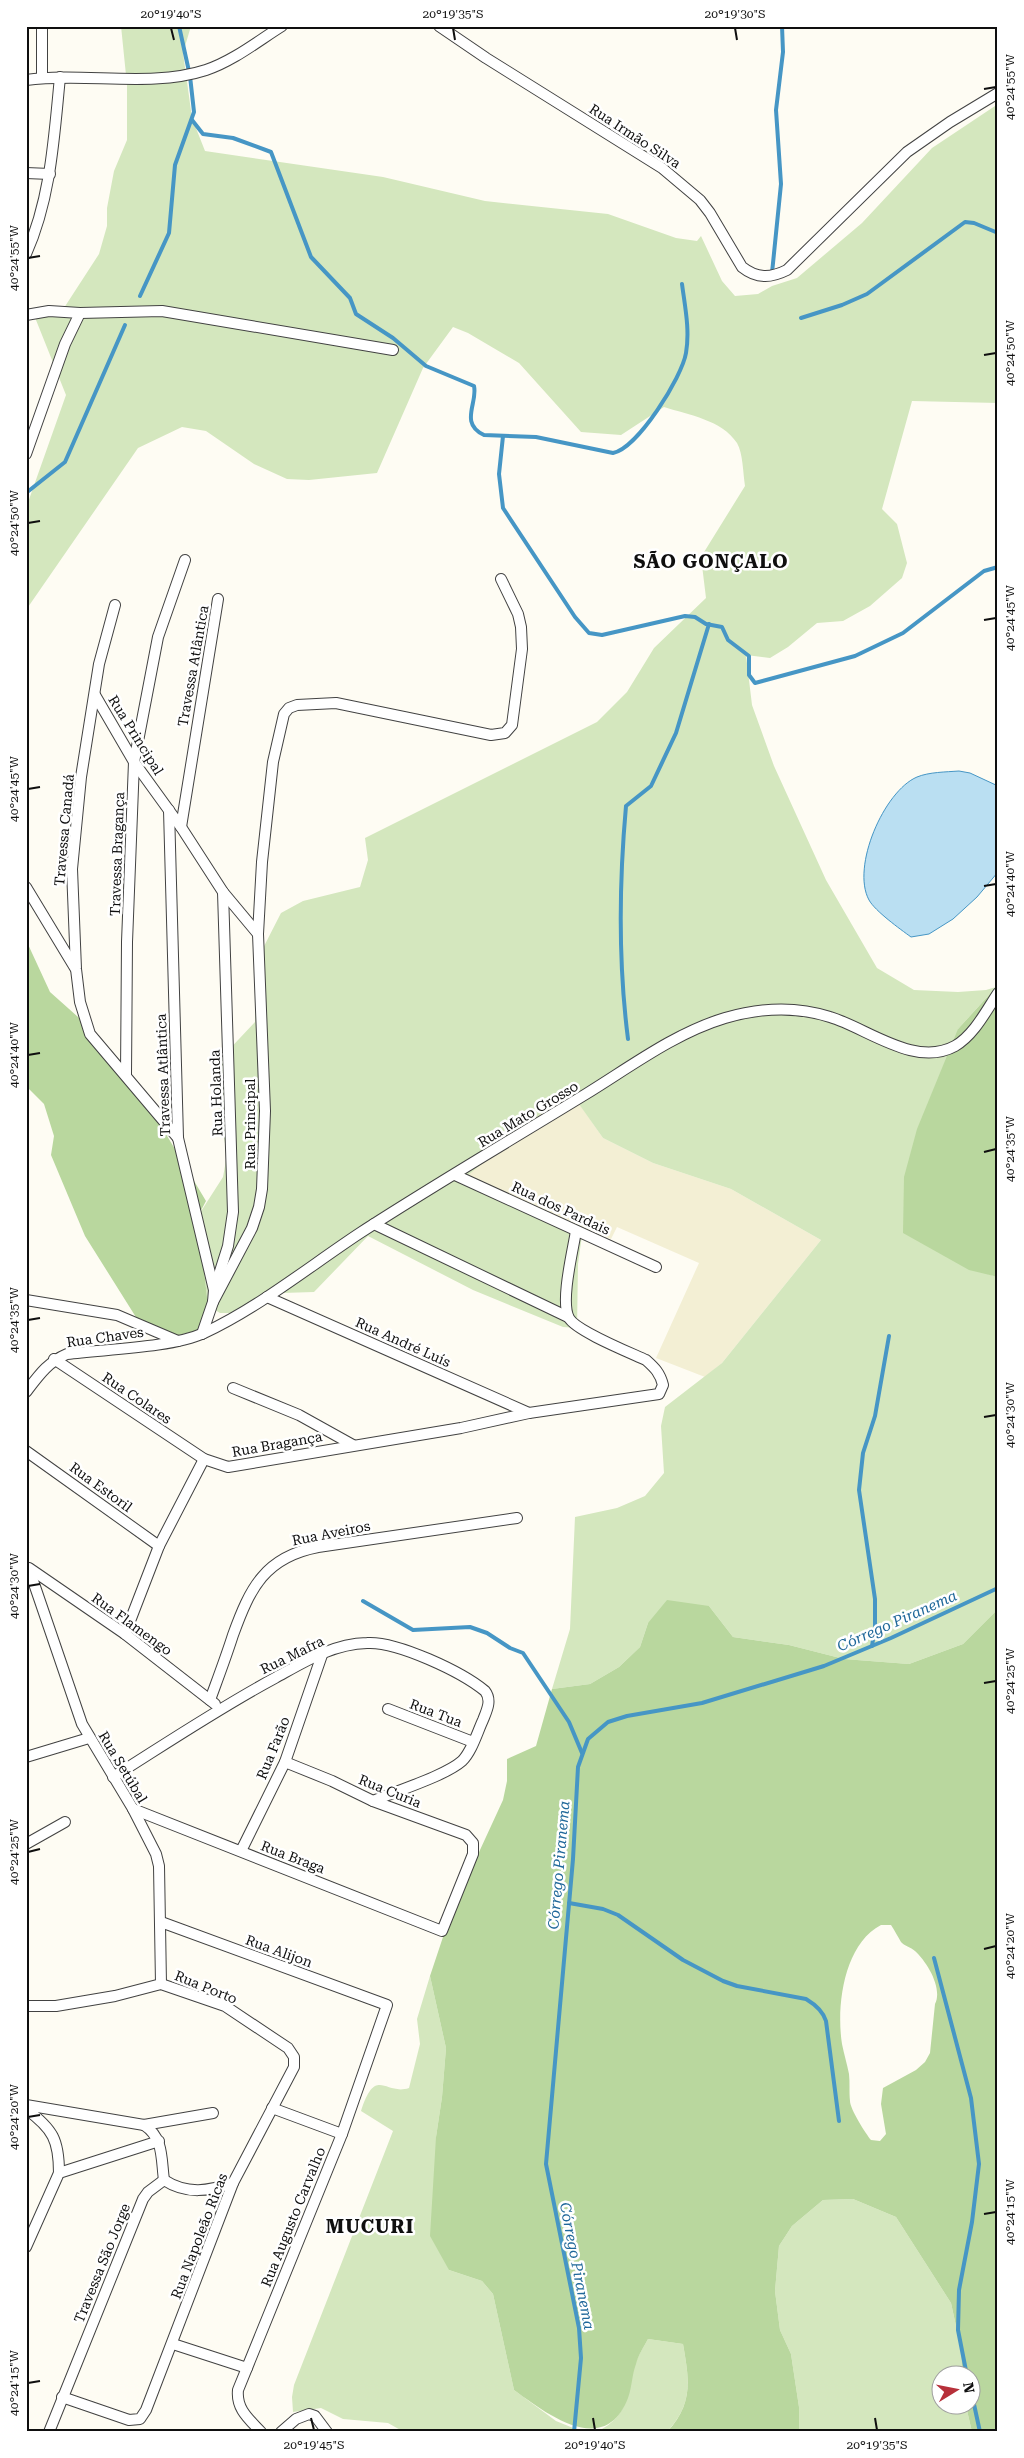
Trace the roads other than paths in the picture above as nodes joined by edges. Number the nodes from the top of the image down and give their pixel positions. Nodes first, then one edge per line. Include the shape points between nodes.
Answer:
1 (42, 26) edge
2 (282, 26) edge
3 (439, 26) edge
4 (60, 77) junction
5 (42, 78) junction
6 (26, 80) edge
7 (998, 93) edge
8 (26, 173) edge
9 (50, 174) junction
10 (26, 254) edge
11 (80, 313) junction
12 (26, 315) edge
13 (393, 350) dead end
14 (26, 454) edge
15 (185, 560) dead end
16 (501, 579) dead end
17 (218, 599) dead end
18 (115, 605) dead end
19 (95, 695) junction
20 (134, 762) junction
21 (169, 810) junction
22 (181, 827) junction
23 (26, 887) edge
24 (223, 892) junction
25 (258, 934) junction
26 (76, 969) junction
27 (998, 993) edge
28 (126, 1075) junction
29 (178, 1138) junction
30 (454, 1175) junction
31 (374, 1224) junction
32 (576, 1230) junction
33 (656, 1267) dead end
34 (214, 1290) junction
35 (267, 1296) junction
36 (26, 1300) edge
37 (213, 1302) junction
38 (568, 1317) junction
39 (202, 1334) junction
40 (178, 1341) junction
41 (54, 1359) junction
42 (233, 1388) dead end
43 (26, 1392) edge
44 (529, 1413) junction
45 (353, 1445) junction
46 (26, 1451) edge
47 (204, 1459) junction
48 (517, 1518) dead end
49 (159, 1546) junction
50 (28, 1568) edge
51 (125, 1634) junction
52 (323, 1652) junction
53 (210, 1700) junction
54 (220, 1707) junction
55 (388, 1710) dead end
56 (88, 1738) junction
57 (473, 1742) junction
58 (26, 1757) edge
59 (285, 1762) junction
60 (113, 1777) junction
61 (373, 1801) junction
62 (133, 1809) junction
63 (65, 1822) dead end
64 (26, 1844) edge
65 (240, 1852) junction
66 (161, 1922) junction
67 (442, 1931) joint
68 (161, 1984) junction
69 (387, 2005) joint
70 (26, 2006) edge
71 (294, 2067) joint
72 (26, 2105) edge
73 (272, 2108) junction
74 (26, 2109) edge
75 (213, 2113) dead end
76 (144, 2126) junction
77 (342, 2134) junction
78 (159, 2141) junction
79 (59, 2173) junction
80 (164, 2180) junction
81 (233, 2183) junction
82 (26, 2247) edge
83 (172, 2344) junction
84 (247, 2368) junction
85 (62, 2397) junction
86 (50, 2432) edge
87 (261, 2432) edge
88 (281, 2432) edge
89 (327, 2432) edge

1 - 5 street
2 - 4 street via 219,64 190,74
3 - 7 street, Rua Irmão Silva via 662,168 700,200 742,267 765,277 787,270 907,152
4 - 5 street
4 - 9 street
5 - 6 street
8 - 9 street
9 - 10 street via 37,228
11 - 12 street via 49,310
11 - 13 street via 162,311
11 - 14 street via 65,344
15 - 20 street, Travessa Bragança via 158,637
16 - 25 street, Rua Principal via 518,614 522,649 509,731 492,735 336,703 311,702 289,708 284,714 273,762
17 - 22 street, Travessa Atlântica
18 - 19 street, Travessa Canadá via 101,656
19 - 20 street, Rua Principal
19 - 26 street, Travessa Canadá via 81,776 72,869
20 - 21 street, Rua Principal
20 - 28 street, Travessa Bragança
21 - 22 street, Rua Principal
21 - 29 street, Travessa Atlântica
22 - 24 street, Rua Principal
23 - 26 street
24 - 25 street, Rua Principal
24 - 34 street, Rua Holanda via 233,1212 223,1268
25 - 37 street, Rua Principal via 265,1111 262,1189 252,1228
26 - 28 street, Travessa Canadá via 80,1002 90,1034
27 - 30 street, Rua Mato Grosso via 975,1027 954,1046 926,1053 909,1050 828,1016 775,1009 723,1019 669,1044
28 - 29 street
29 - 34 street, Travessa Atlântica
30 - 31 street, Rua Mato Grosso
30 - 32 street, Rua dos Pardais
31 - 35 street, Rua Mato Grosso
31 - 38 street
32 - 33 street, Rua dos Pardais
32 - 38 street via 566,1301
34 - 37 street, Travessa Atlântica
35 - 39 street, Rua Mato Grosso
35 - 44 street, Rua André Luís
36 - 40 street via 117,1315
37 - 39 street, Travessa Atlântica
38 - 44 street, Rua Bragança via 584,1331 646,1360 659,1372 662,1390 653,1396
39 - 40 street, Rua Chaves
40 - 41 street, Rua Chaves via 68,1354
41 - 43 street, Rua Chaves
41 - 47 street, Rua Colares
42 - 45 street via 299,1415
44 - 45 street, Rua Bragança via 461,1428
45 - 47 street, Rua Bragança via 240,1466 219,1466
46 - 49 street, Rua Estoril
47 - 49 street
48 - 53 street, Rua Aveiros via 318,1547 297,1552 278,1562 256,1584 244,1605
49 - 51 street
50 - 51 street, Rua Flamengo
50 - 56 street, Rua Setúbal
51 - 53 street, Rua Flamengo
52 - 54 street, Rua Mafra
52 - 57 street, Rua Mafra via 348,1645 383,1644 426,1658 479,1685 488,1695 488,1709
52 - 59 street, Rua Farão
53 - 54 street, Rua Flamengo
54 - 60 street
55 - 57 street, Rua Tua
56 - 58 street
56 - 60 street, Rua Setúbal
57 - 61 street via 460,1762
59 - 61 street, Rua Curia
59 - 65 street, Rua Farão
60 - 62 street, Rua Setúbal
61 - 67 street, Rua Curia via 466,1834 473,1843 473,1854
62 - 65 street, Rua Braga
62 - 66 street, Rua Setúbal via 160,1866
63 - 64 street
65 - 67 street, Rua Braga
66 - 68 street, Rua Setúbal
66 - 69 street, Rua Alijon
68 - 70 street, Rua Porto via 56,2006
68 - 71 street, Rua Porto via 225,2006 259,2027 288,2048 294,2057
69 - 77 street, Rua Augusto Carvalho
71 - 73 street, Rua Napoleão Ricas
72 - 76 street
73 - 77 street
73 - 81 street, Rua Napoleão Ricas
74 - 79 street via 40,2119 56,2138
75 - 76 street
76 - 78 street via 153,2131
77 - 84 street, Rua Augusto Carvalho
78 - 79 street
78 - 80 street
79 - 82 street
80 - 81 street via 190,2190 218,2188
80 - 85 street, Travessa São Jorge via 143,2199
81 - 83 street, Rua Napoleão Ricas
83 - 84 street
83 - 85 street, Rua Napoleão Ricas via 140,2419 129,2420
84 - 87 street, Rua Augusto Carvalho via 237,2401
85 - 86 street, Travessa São Jorge
88 - 89 street via 296,2419 309,2414 315,2416

